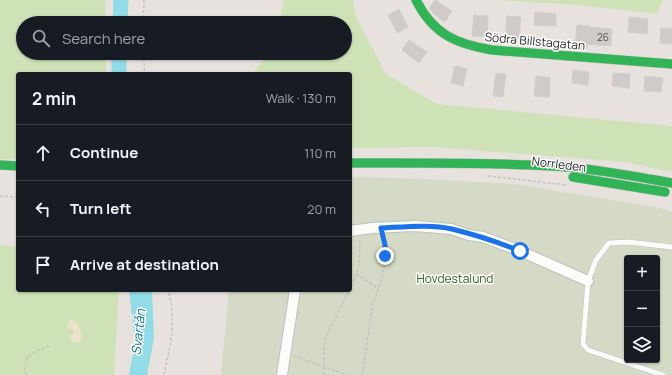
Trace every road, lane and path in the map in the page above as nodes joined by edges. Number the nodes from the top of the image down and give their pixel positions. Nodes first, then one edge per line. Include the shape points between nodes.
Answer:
1 (144, 0) edge
2 (416, 0) edge
3 (143, 16) edge
4 (144, 60) edge
5 (672, 64) edge
6 (145, 72) edge
7 (443, 163) junction
8 (352, 164) edge
9 (0, 165) edge
10 (16, 166) edge
11 (488, 176) dead end
12 (672, 184) edge
13 (572, 185) dead end
14 (672, 193) edge
15 (0, 196) edge
16 (16, 197) edge
17 (381, 228) junction
18 (355, 230) edge
19 (672, 247) edge
20 (357, 274) junction
21 (588, 281) junction
22 (352, 284) edge
23 (378, 289) junction
24 (168, 292) edge
25 (296, 292) edge
26 (348, 292) edge
27 (51, 345) dead end
28 (286, 353) junction
29 (323, 366) junction
30 (26, 375) edge
31 (164, 375) edge
32 (282, 375) edge
33 (324, 375) edge
34 (346, 375) edge
35 (362, 375) edge
36 (662, 375) edge

1 - 3 path
2 - 5 main road, Södra Billstagatan via 423,14 437,30 460,44 474,48
4 - 6 path
7 - 8 main road, Norrleden
7 - 12 main road, Norrleden via 552,166 620,174
7 - 14 main road, Norrleden via 548,174
9 - 10 main road
11 - 13 path
15 - 16 path
17 - 18 street
17 - 21 street via 415,226 452,229 520,251
17 - 23 path via 385,256
18 - 20 path via 360,252
19 - 21 lane via 628,242 610,243 596,260
20 - 22 path
20 - 23 path
21 - 36 lane via 584,346 588,350
23 - 35 path via 373,304
24 - 31 path via 172,325
25 - 28 street
26 - 29 path via 326,337
27 - 30 path via 27,358
28 - 29 path
28 - 32 street
29 - 33 path
29 - 34 path

